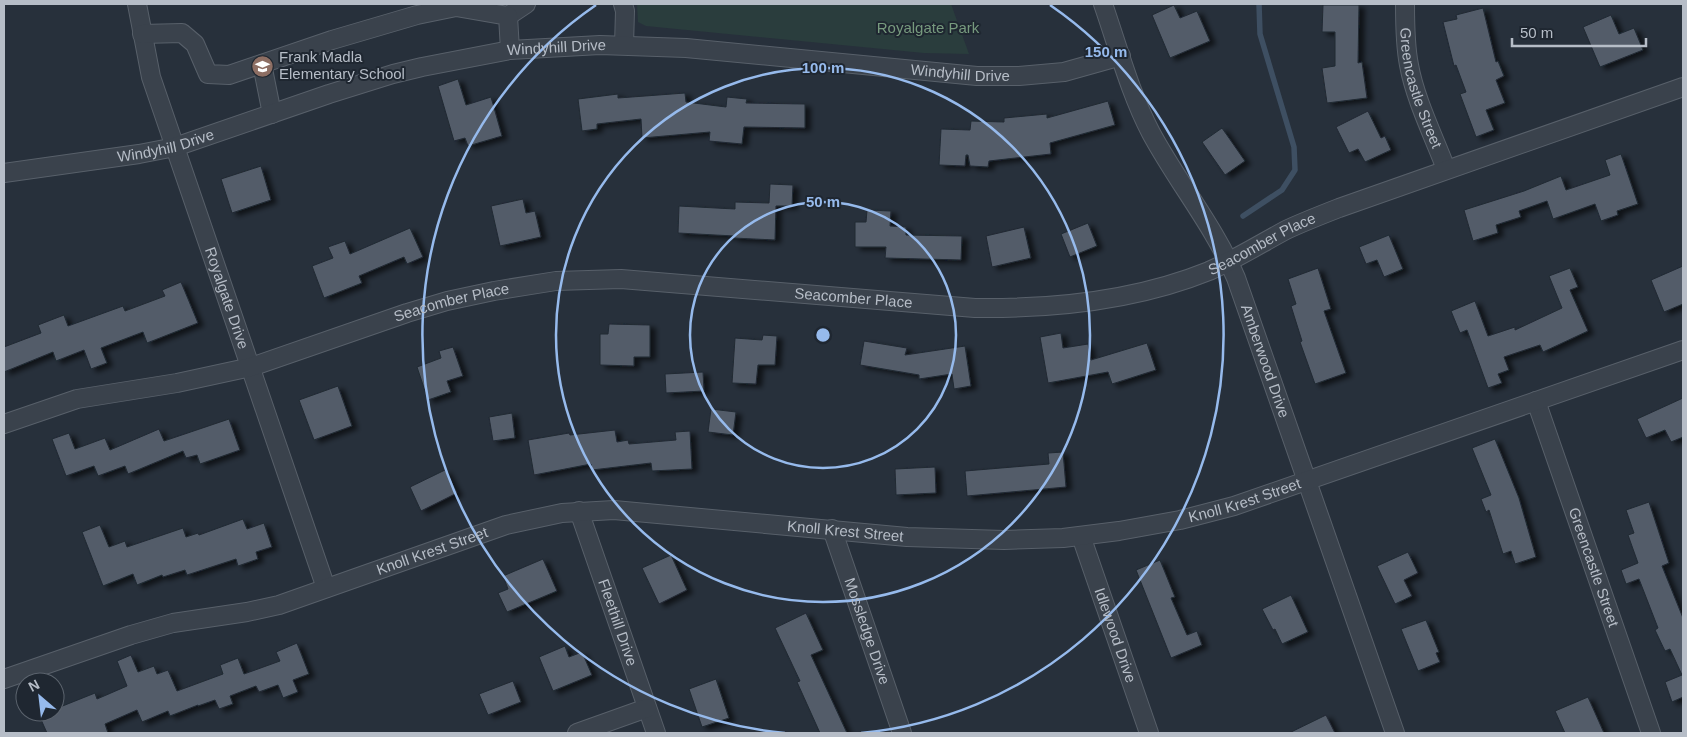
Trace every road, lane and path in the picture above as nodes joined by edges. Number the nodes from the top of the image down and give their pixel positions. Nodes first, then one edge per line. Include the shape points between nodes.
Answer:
1 (137, 4) edge
2 (526, 4) edge
3 (623, 4) edge
4 (1103, 4) edge
5 (1405, 4) edge
6 (508, 16) junction
7 (142, 34) junction
8 (624, 45) junction
9 (510, 50) junction
10 (1121, 56) junction
11 (262, 64) junction
12 (1683, 87) edge
13 (272, 114) junction
14 (174, 147) junction
15 (1446, 170) junction
16 (4, 173) edge
17 (1229, 262) junction
18 (1683, 350) edge
19 (251, 366) junction
20 (1536, 401) junction
21 (4, 424) edge
22 (1307, 481) junction
23 (579, 511) junction
24 (832, 529) junction
25 (1081, 536) junction
26 (326, 588) junction
27 (4, 679) edge
28 (647, 708) junction
29 (577, 733) edge
30 (656, 733) edge
31 (902, 733) edge
32 (1148, 733) edge
33 (1395, 733) edge
34 (1651, 733) edge

1 - 7 street, Royalgate Drive
2 - 6 street
3 - 8 street
4 - 10 street, Amberwood Drive
5 - 15 street, Greencastle Street via 1409,66
6 - 9 street
6 - 11 street via 456,7 332,40
7 - 11 street via 182,33 195,44 208,74 229,75
7 - 14 street, Royalgate Drive via 151,77
8 - 9 street, Windyhill Drive
8 - 10 street, Windyhill Drive via 977,76 1064,72
9 - 13 street, Windyhill Drive via 393,74
10 - 17 street, Amberwood Drive via 1150,130
11 - 13 street
12 - 15 street, Seacomber Place
13 - 14 street, Windyhill Drive
14 - 16 street, Windyhill Drive
14 - 19 street, Royalgate Drive
15 - 17 street, Seacomber Place via 1338,208 1296,226
17 - 19 street, Seacomber Place via 1162,287 1127,296 1015,308 975,308 621,279 556,281 494,290 407,313
17 - 22 street, Amberwood Drive
18 - 20 street, Knoll Krest Street
19 - 21 street, Seacomber Place via 77,399
19 - 26 street, Royalgate Drive
20 - 22 street, Knoll Krest Street
20 - 34 street, Greencastle Street
22 - 25 street, Knoll Krest Street via 1180,520
22 - 33 street, Amberwood Drive
23 - 24 street, Knoll Krest Street via 614,510
23 - 26 street, Knoll Krest Street via 506,524
23 - 28 street, Fleethill Drive
24 - 25 street, Knoll Krest Street via 907,537 1004,540
24 - 31 street, Mossledge Drive
25 - 32 street, Idlewood Drive
26 - 27 street, Knoll Krest Street via 279,605 140,633
28 - 29 street
28 - 30 street, Fleethill Drive

